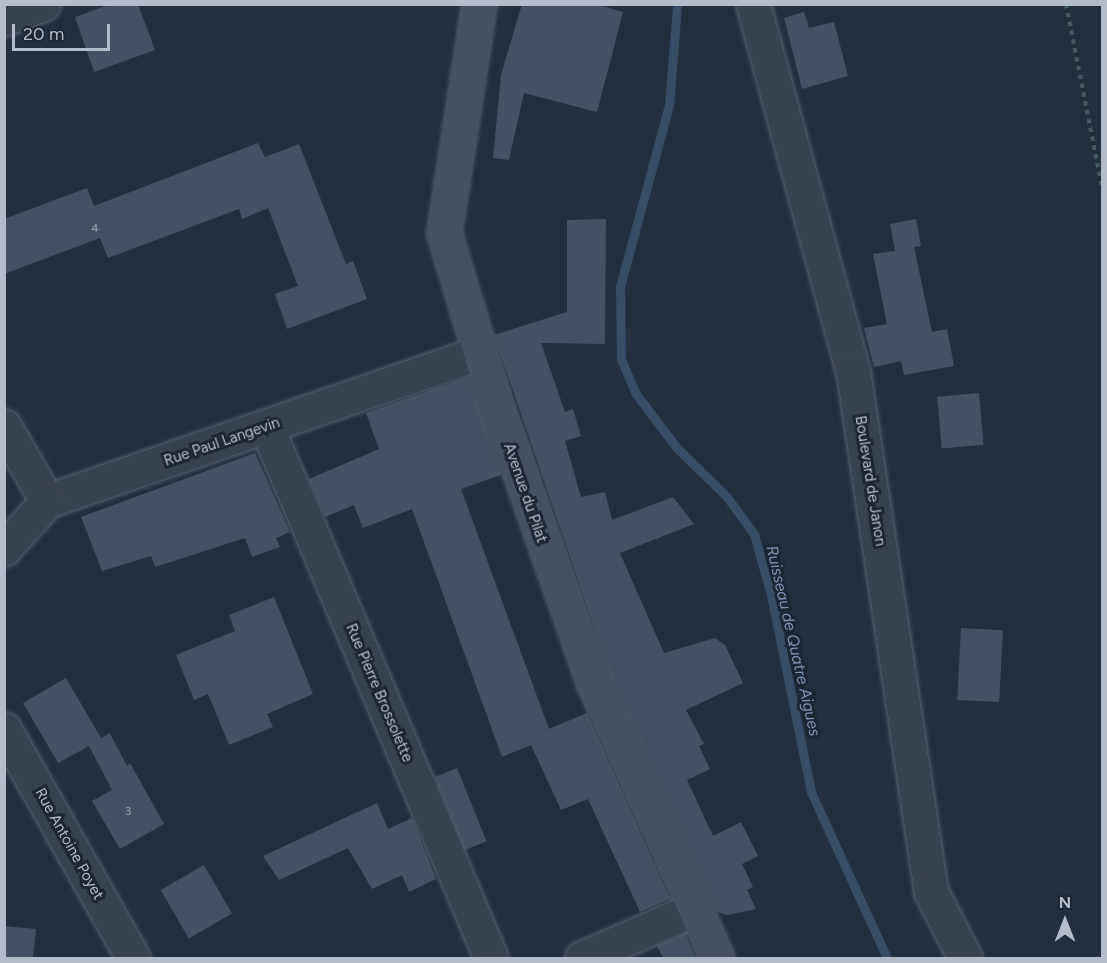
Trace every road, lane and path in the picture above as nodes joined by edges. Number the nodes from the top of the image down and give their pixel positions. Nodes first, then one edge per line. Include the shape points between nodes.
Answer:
1 (44, 4) edge
2 (479, 4) edge
3 (753, 4) edge
4 (1066, 4) edge
5 (4, 19) edge
6 (1102, 187) edge
7 (479, 353) junction
8 (4, 426) edge
9 (267, 428) junction
10 (47, 501) junction
11 (4, 549) edge
12 (4, 729) edge
13 (694, 909) junction
14 (133, 958) edge
15 (490, 958) edge
16 (582, 958) edge
17 (717, 958) edge
18 (965, 958) edge

1 - 5 street
2 - 7 main road, Avenue du Pilat via 444,233
3 - 18 street, Boulevard de Janon via 853,371 931,892
4 - 6 path
7 - 9 street, Rue Paul Langevin
7 - 13 main road, Avenue du Pilat via 594,683
8 - 10 street
9 - 10 street, Rue Paul Langevin
9 - 15 street, Rue Pierre Brossolette
10 - 11 street
12 - 14 street, Rue Antoine Poyet
13 - 16 street
13 - 17 main road, Avenue du Pilat

